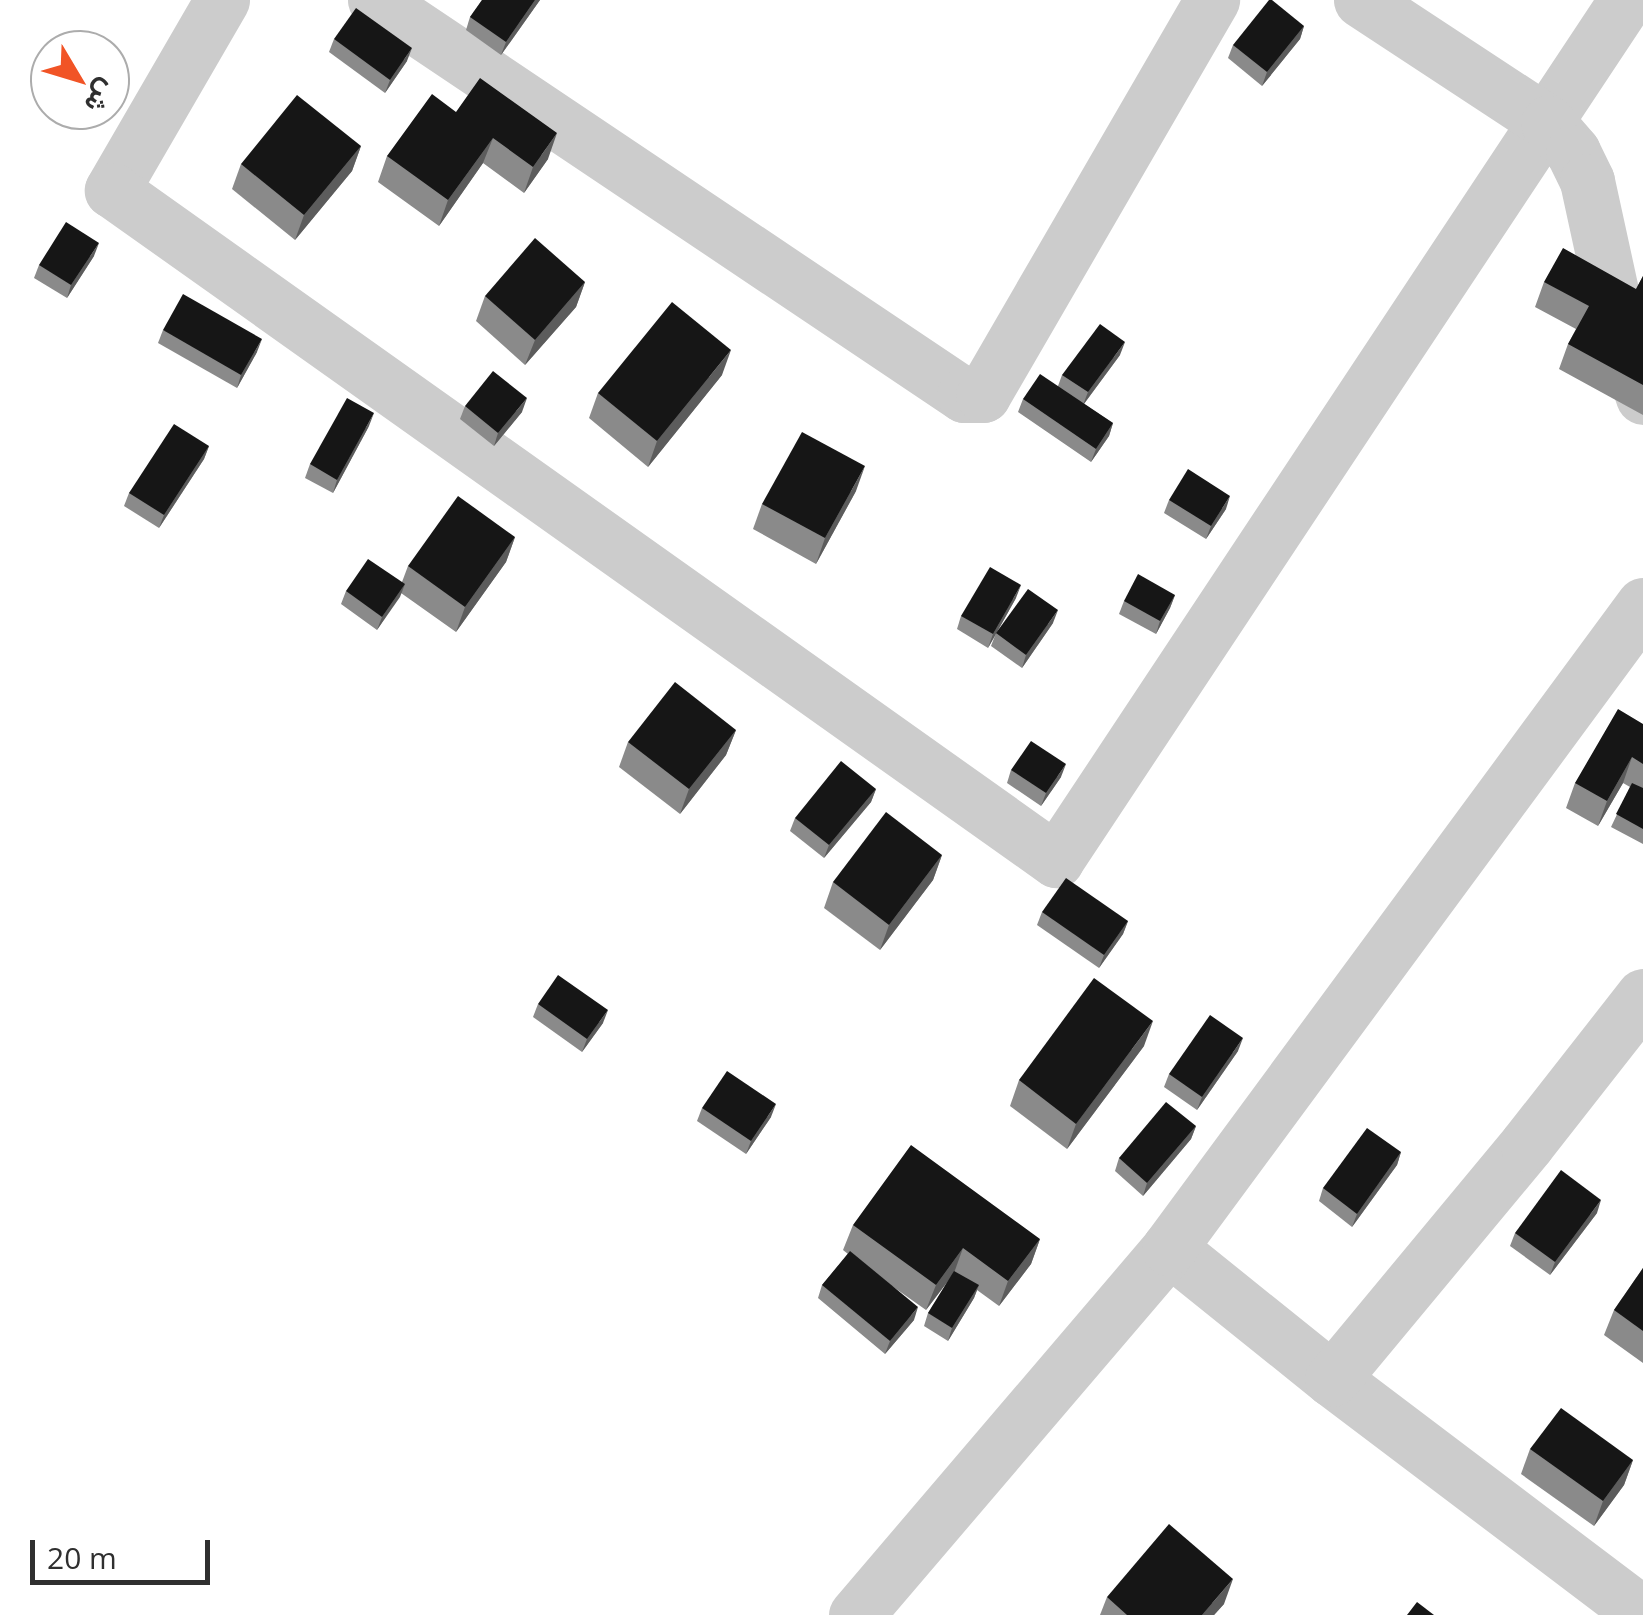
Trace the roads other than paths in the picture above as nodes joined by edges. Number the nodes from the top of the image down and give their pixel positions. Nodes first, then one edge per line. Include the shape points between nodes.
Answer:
1 (222, 0) edge
2 (375, 0) edge
3 (1212, 0) edge
4 (1360, 0) edge
5 (1626, 0) edge
6 (1548, 123) junction
7 (1643, 397) edge
8 (1643, 605) edge
9 (1643, 996) edge
10 (1169, 1248) junction
11 (1332, 1380) junction
12 (1643, 1614) edge
13 (856, 1615) edge

1 - 6 street via 112,190 1056,860
2 - 3 street via 964,395 983,395
4 - 6 street
5 - 6 street
6 - 7 street via 1588,181 1618,323
8 - 10 street
9 - 11 street
10 - 11 street
10 - 13 street
11 - 12 street

